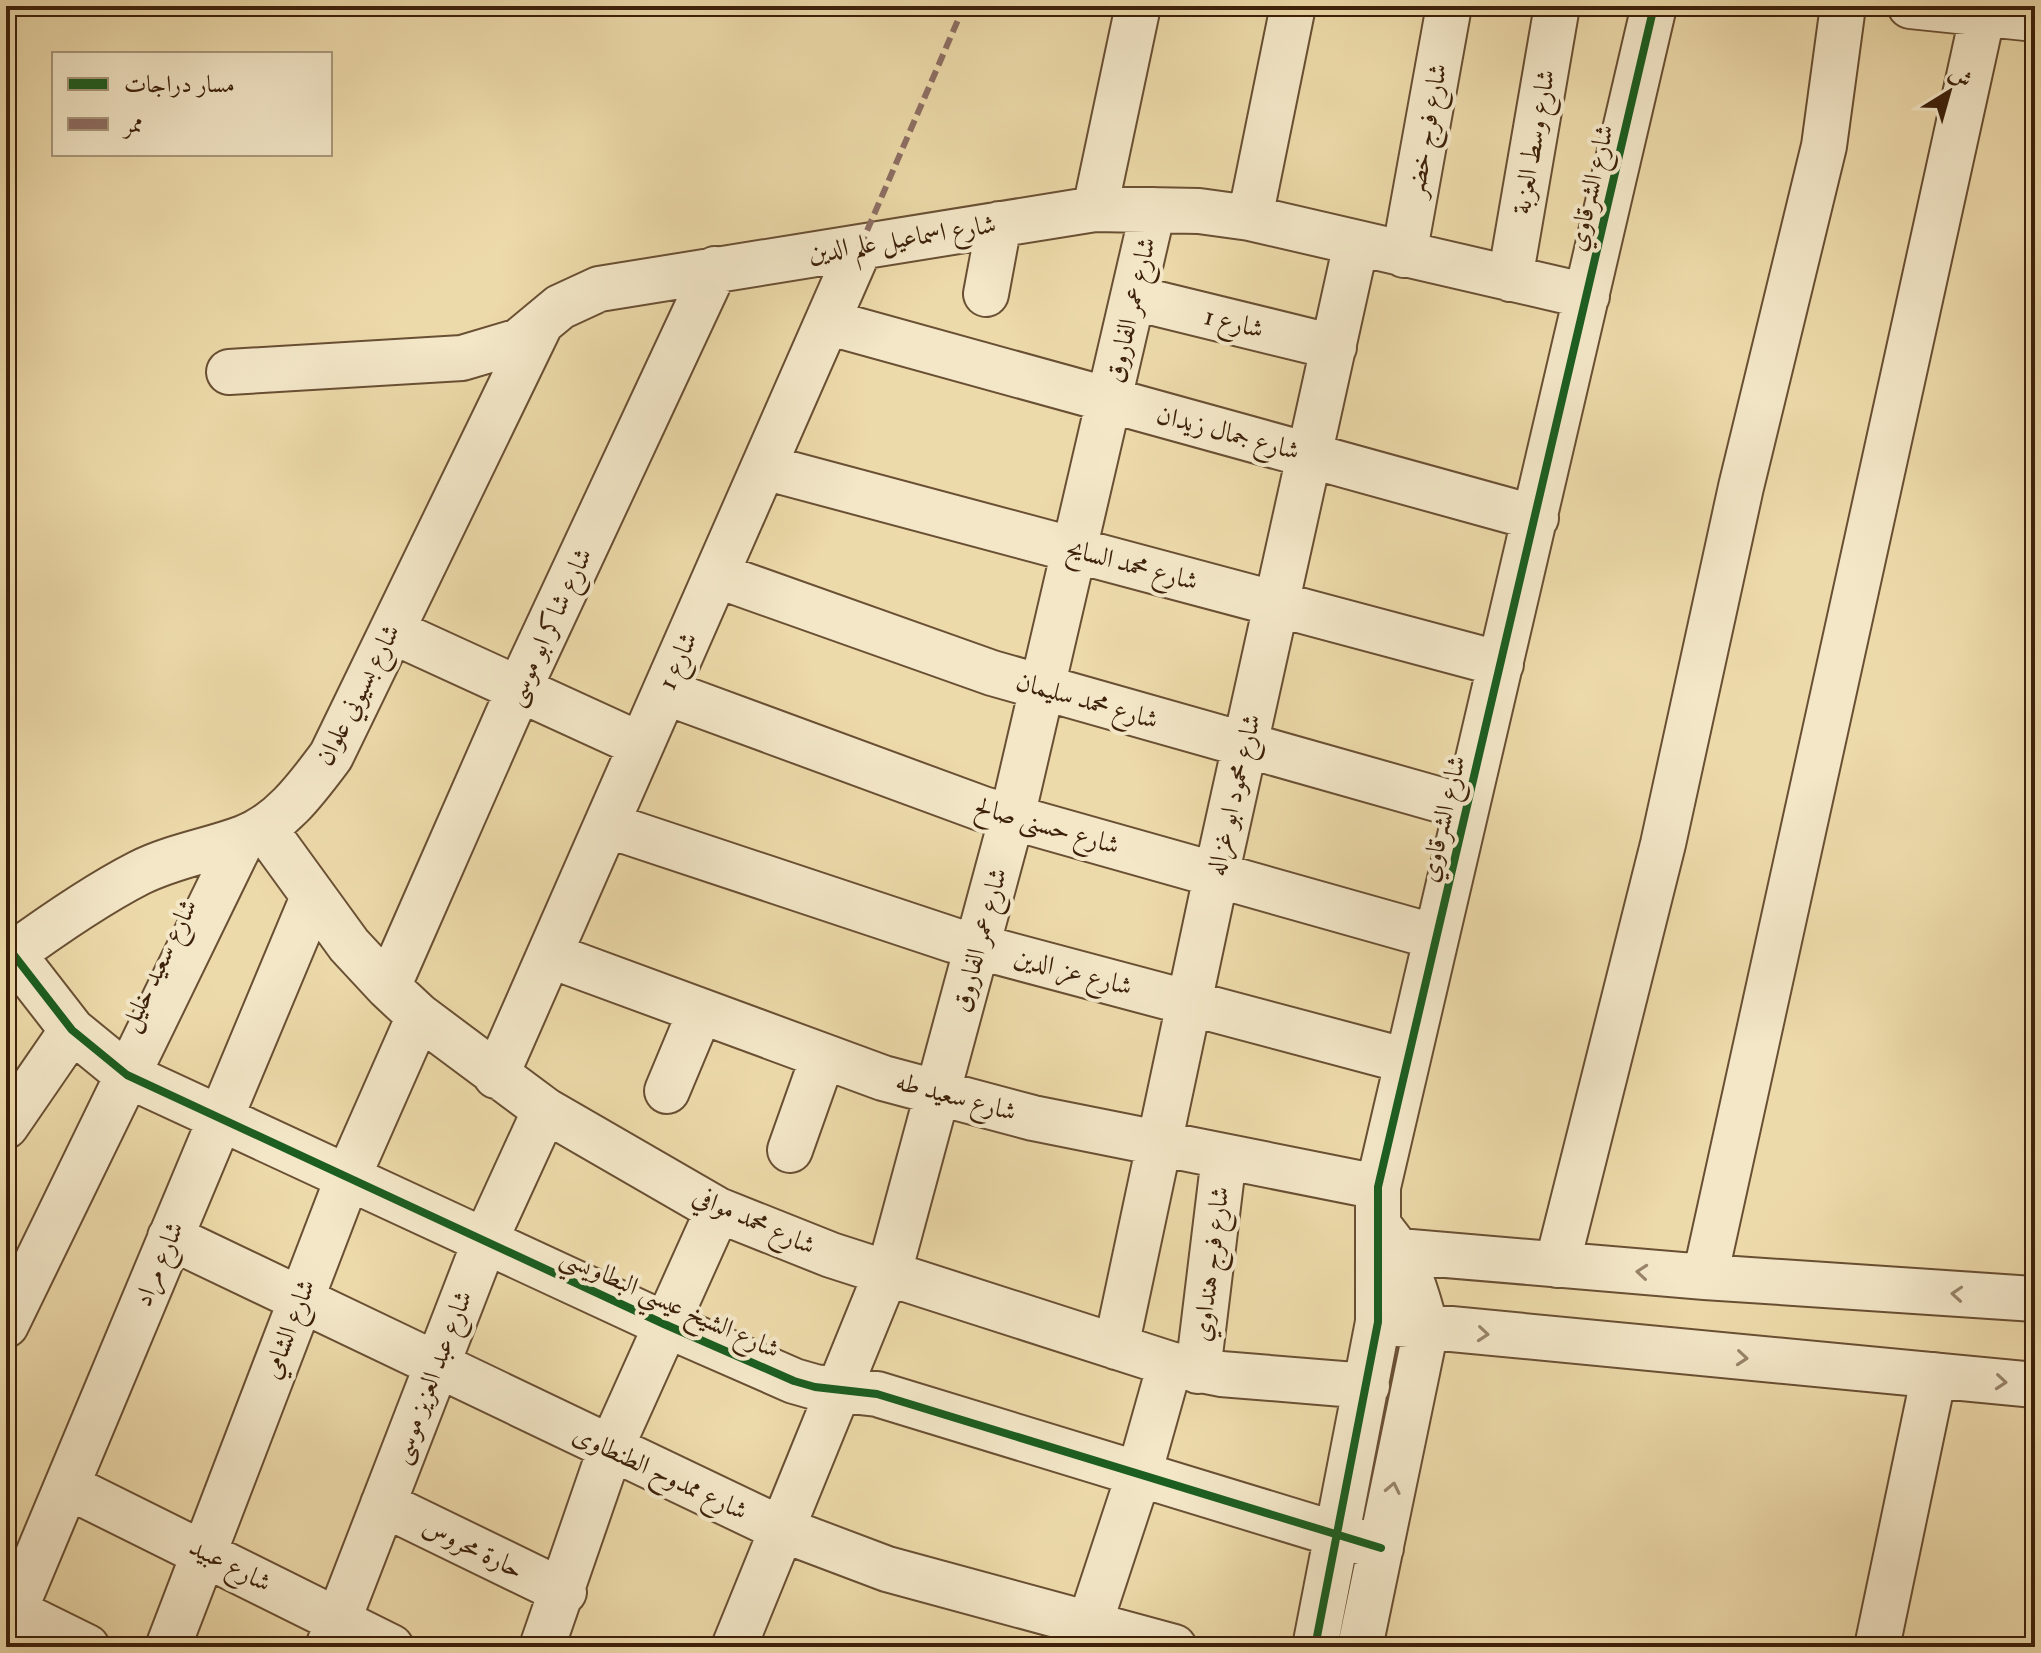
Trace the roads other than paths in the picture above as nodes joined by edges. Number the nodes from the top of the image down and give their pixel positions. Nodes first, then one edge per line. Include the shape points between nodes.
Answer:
1 (1138, 6) edge
2 (1293, 6) edge
3 (1449, 6) edge
4 (1557, 6) edge
5 (1654, 6) edge
6 (1843, 6) edge
7 (1910, 6) edge
8 (1983, 13) junction
9 (2035, 19) edge
10 (1095, 209) junction
11 (1153, 210) junction
12 (1250, 218) junction
13 (999, 224) junction
14 (1356, 244) junction
15 (860, 247) junction
16 (1404, 255) junction
17 (715, 269) junction
18 (1510, 279) junction
19 (986, 294) dead end
20 (1587, 296) junction
21 (1134, 298) junction
22 (827, 322) junction
23 (539, 327) junction
24 (1334, 347) junction
25 (229, 372) dead end
26 (1110, 401) junction
27 (1310, 456) junction
28 (764, 467) junction
29 (1536, 518) junction
30 (1075, 550) junction
31 (716, 575) junction
32 (1278, 604) junction
33 (392, 631) junction
34 (1501, 664) junction
35 (1042, 688) junction
36 (519, 689) junction
37 (665, 692) junction
38 (641, 745) junction
39 (1245, 747) junction
40 (1465, 807) junction
41 (1012, 817) junction
42 (607, 825) junction
43 (253, 833) junction
44 (1216, 876) junction
45 (313, 897) junction
46 (1436, 937) junction
47 (979, 947) junction
48 (549, 955) junction
49 (10, 957) edge
50 (404, 1001) junction
51 (1191, 1004) junction
52 (700, 1012) junction
53 (72, 1030) junction
54 (823, 1057) junction
55 (1407, 1061) junction
56 (127, 1075) junction
57 (496, 1076) junction
58 (667, 1091) dead end
59 (939, 1093) junction
60 (545, 1110) junction
61 (220, 1117) junction
62 (6, 1126) edge
63 (1160, 1144) junction
64 (790, 1150) dead end
65 (1224, 1157) junction
66 (348, 1177) junction
67 (718, 1210) junction
68 (1384, 1220) junction
69 (170, 1237) junction
70 (485, 1241) junction
71 (1557, 1265) junction
72 (888, 1274) junction
73 (1705, 1277) junction
74 (300, 1299) junction
75 (2035, 1299) edge
76 (1378, 1322) junction
77 (664, 1324) junction
78 (6, 1325) edge
79 (1426, 1329) junction
80 (1116, 1347) junction
81 (436, 1367) junction
82 (1184, 1368) junction
83 (1934, 1375) junction
84 (2035, 1385) edge
85 (1367, 1386) junction
86 (838, 1390) junction
87 (610, 1450) junction
88 (1139, 1474) junction
89 (67, 1486) junction
90 (383, 1504) junction
91 (781, 1529) junction
92 (1337, 1536) junction
93 (1381, 1548) junction
94 (203, 1551) junction
95 (564, 1592) junction
96 (9, 1616) edge
97 (333, 1634) edge
98 (1086, 1635) edge
99 (87, 1647) edge
100 (168, 1647) edge
101 (391, 1647) edge
102 (542, 1647) edge
103 (734, 1647) edge
104 (1174, 1647) edge
105 (1315, 1647) edge
106 (1360, 1647) edge
107 (1877, 1647) edge

1 - 10 street
2 - 12 street
3 - 16 street, شارع فرج خضر
4 - 18 street, شارع وسط العزبة
5 - 20 street, شارع الشرقاوي
6 - 71 street via 1824,146 1741,487 1663,844
7 - 8 street
8 - 9 street
8 - 73 street
10 - 11 street, شارع اسماعيل علم الدين
10 - 13 street, شارع اسماعيل علم الدين
11 - 12 street, شارع اسماعيل علم الدين
11 - 21 street, شارع عمر الفاروق
12 - 14 street, شارع اسماعيل علم الدين
13 - 15 street, شارع اسماعيل علم الدين
13 - 19 street
14 - 16 street, شارع اسماعيل علم الدين
14 - 24 street, شارع محمود ابو غزاله
15 - 17 street, شارع اسماعيل علم الدين
15 - 22 street, شارع 1
16 - 18 street, شارع اسماعيل علم الدين
17 - 23 street, شارع اسماعيل علم الدين via 599,289 560,307
17 - 36 street, شارع شاكر ابو موسى
18 - 20 street, شارع اسماعيل علم الدين
20 - 29 street, شارع الشرقاوي
21 - 24 street, شارع 1
21 - 26 street, شارع عمر الفاروق
22 - 26 street, شارع جمال زيدان
22 - 28 street, شارع 1
23 - 25 street, شارع اسماعيل علم الدين via 496,350 462,358
23 - 33 street, شارع بسيوني علوان
24 - 27 street, شارع محمود ابو غزاله
26 - 27 street, شارع جمال زيدان
26 - 30 street, شارع عمر الفاروق
27 - 29 street, شارع جمال زيدان
27 - 32 street, شارع محمود ابو غزاله
28 - 30 street, شارع محمد السايح
28 - 31 street, شارع 1
29 - 34 street, شارع الشرقاوي
30 - 32 street, شارع محمد السايح
30 - 35 street, شارع عمر الفاروق
31 - 35 street, شارع محمد سليمان
31 - 37 street, شارع 1
32 - 34 street, شارع محمد السايح
32 - 39 street, شارع محمود ابو غزاله
33 - 36 street
33 - 43 street, شارع بسيوني علوان via 331,756 301,796
34 - 40 street, شارع الشرقاوي
35 - 39 street, شارع محمد سليمان
35 - 41 street, شارع عمر الفاروق
36 - 38 street
36 - 50 street, شارع شاكر ابو موسى
37 - 38 street, شارع 1
37 - 41 street, شارع حسنى صالح
38 - 42 street, شارع 1
39 - 40 street, شارع محمد سليمان
39 - 44 street, شارع محمود ابو غزاله
40 - 46 street, شارع الشرقاوي
41 - 44 street, شارع حسنى صالح
41 - 47 street, شارع عمر الفاروق
42 - 47 street, شارع عز الدين
42 - 48 street, شارع 1
43 - 45 street, شارع محمد موافي
43 - 49 street, شارع بسيوني علوان via 136,874
43 - 56 street, شارع سعيد خليل
44 - 46 street, شارع حسنى صالح
44 - 51 street, شارع محمود ابو غزاله
45 - 50 street, شارع محمد موافي via 349,945
45 - 61 street, شارع مراد
46 - 55 street, شارع الشرقاوي
47 - 51 street, شارع عز الدين
47 - 59 street, شارع عمر الفاروق
48 - 52 street, شارع سعيد طه
48 - 57 street, شارع 1
49 - 53 street, شارع الشيخ عيسي البطاويسي
50 - 57 street, شارع محمد موافي
50 - 66 street, شارع الشامي
51 - 55 street, شارع عز الدين
51 - 63 street, شارع محمود ابو غزاله
52 - 54 street, شارع سعيد طه
52 - 58 street
53 - 56 street, شارع الشيخ عيسي البطاويسي
53 - 62 street
54 - 59 street, شارع سعيد طه
54 - 64 street
55 - 68 street, شارع الشرقاوي
56 - 61 street, شارع الشيخ عيسي البطاويسي
56 - 78 street, شارع سعيد خليل
57 - 60 street, شارع محمد موافي
59 - 63 street, شارع سعيد طه
59 - 72 street, شارع عمر الفاروق
60 - 67 street, شارع محمد موافي
60 - 70 street, شارع عبد العزيز موسى
61 - 66 street, شارع الشيخ عيسي البطاويسي
61 - 69 street, شارع مراد
63 - 65 street, شارع سعيد طه
63 - 80 street, شارع محمود ابو غزاله
65 - 68 street, شارع سعيد طه
65 - 82 street, شارع فرج هنداوي
66 - 70 street, شارع الشيخ عيسي البطاويسي
66 - 74 street, شارع الشامي
67 - 72 street, شارع محمد موافي
67 - 77 street
68 - 71 street, شارع سعيد طه
68 - 76 street, شارع الشرقاوي
68 - 79 street via 1415,1288
69 - 74 street, شارع ممدوح الطنطاوى
69 - 89 street, شارع مراد
70 - 77 street, شارع الشيخ عيسي البطاويسي
70 - 81 street, شارع عبد العزيز موسى
73 -> 71 street, شارع سعيد طه
72 - 80 street, شارع محمد موافي
72 - 86 street, شارع عمر الفاروق
75 -> 73 street, شارع سعيد طه
74 - 81 street, شارع ممدوح الطنطاوى
74 - 94 street, شارع الشامي
76 - 79 street
76 - 85 street, شارع الشرقاوي
77 - 86 street, شارع الشيخ عيسي البطاويسي via 794,1381
77 - 87 street
79 -> 83 street
93 -> 79 street
80 - 82 street, شارع محمد موافي
81 - 87 street, شارع ممدوح الطنطاوى
81 - 90 street, شارع عبد العزيز موسى
82 - 85 street, شارع محمد موافي
82 - 88 street, شارع فرج هنداوي
83 -> 84 street
83 - 107 street
85 - 92 street, شارع الشرقاوي
86 - 88 street, شارع الشيخ عيسي البطاويسي via 877,1394
86 - 91 street, شارع عمر الفاروق
87 - 91 street, شارع ممدوح الطنطاوى
87 - 95 street
88 - 92 street, شارع الشيخ عيسي البطاويسي
88 - 98 street, شارع فرج هنداوي
89 - 94 street, شارع عبيد
89 - 96 street, شارع مراد
90 - 95 street, حارة محروس
90 - 97 street, شارع عبد العزيز موسى
91 - 98 street, شارع ممدوح الطنطاوى
91 - 103 street, شارع عمر الفاروق
92 - 93 street, شارع الشيخ عيسي البطاويسي
92 - 105 street, شارع الشرقاوي
93 - 106 street
94 - 97 street, شارع عبيد
94 - 100 street, شارع الشامي
95 - 102 street
96 - 99 street
97 - 101 street, شارع عبيد
98 - 104 street, شارع ممدوح الطنطاوى

